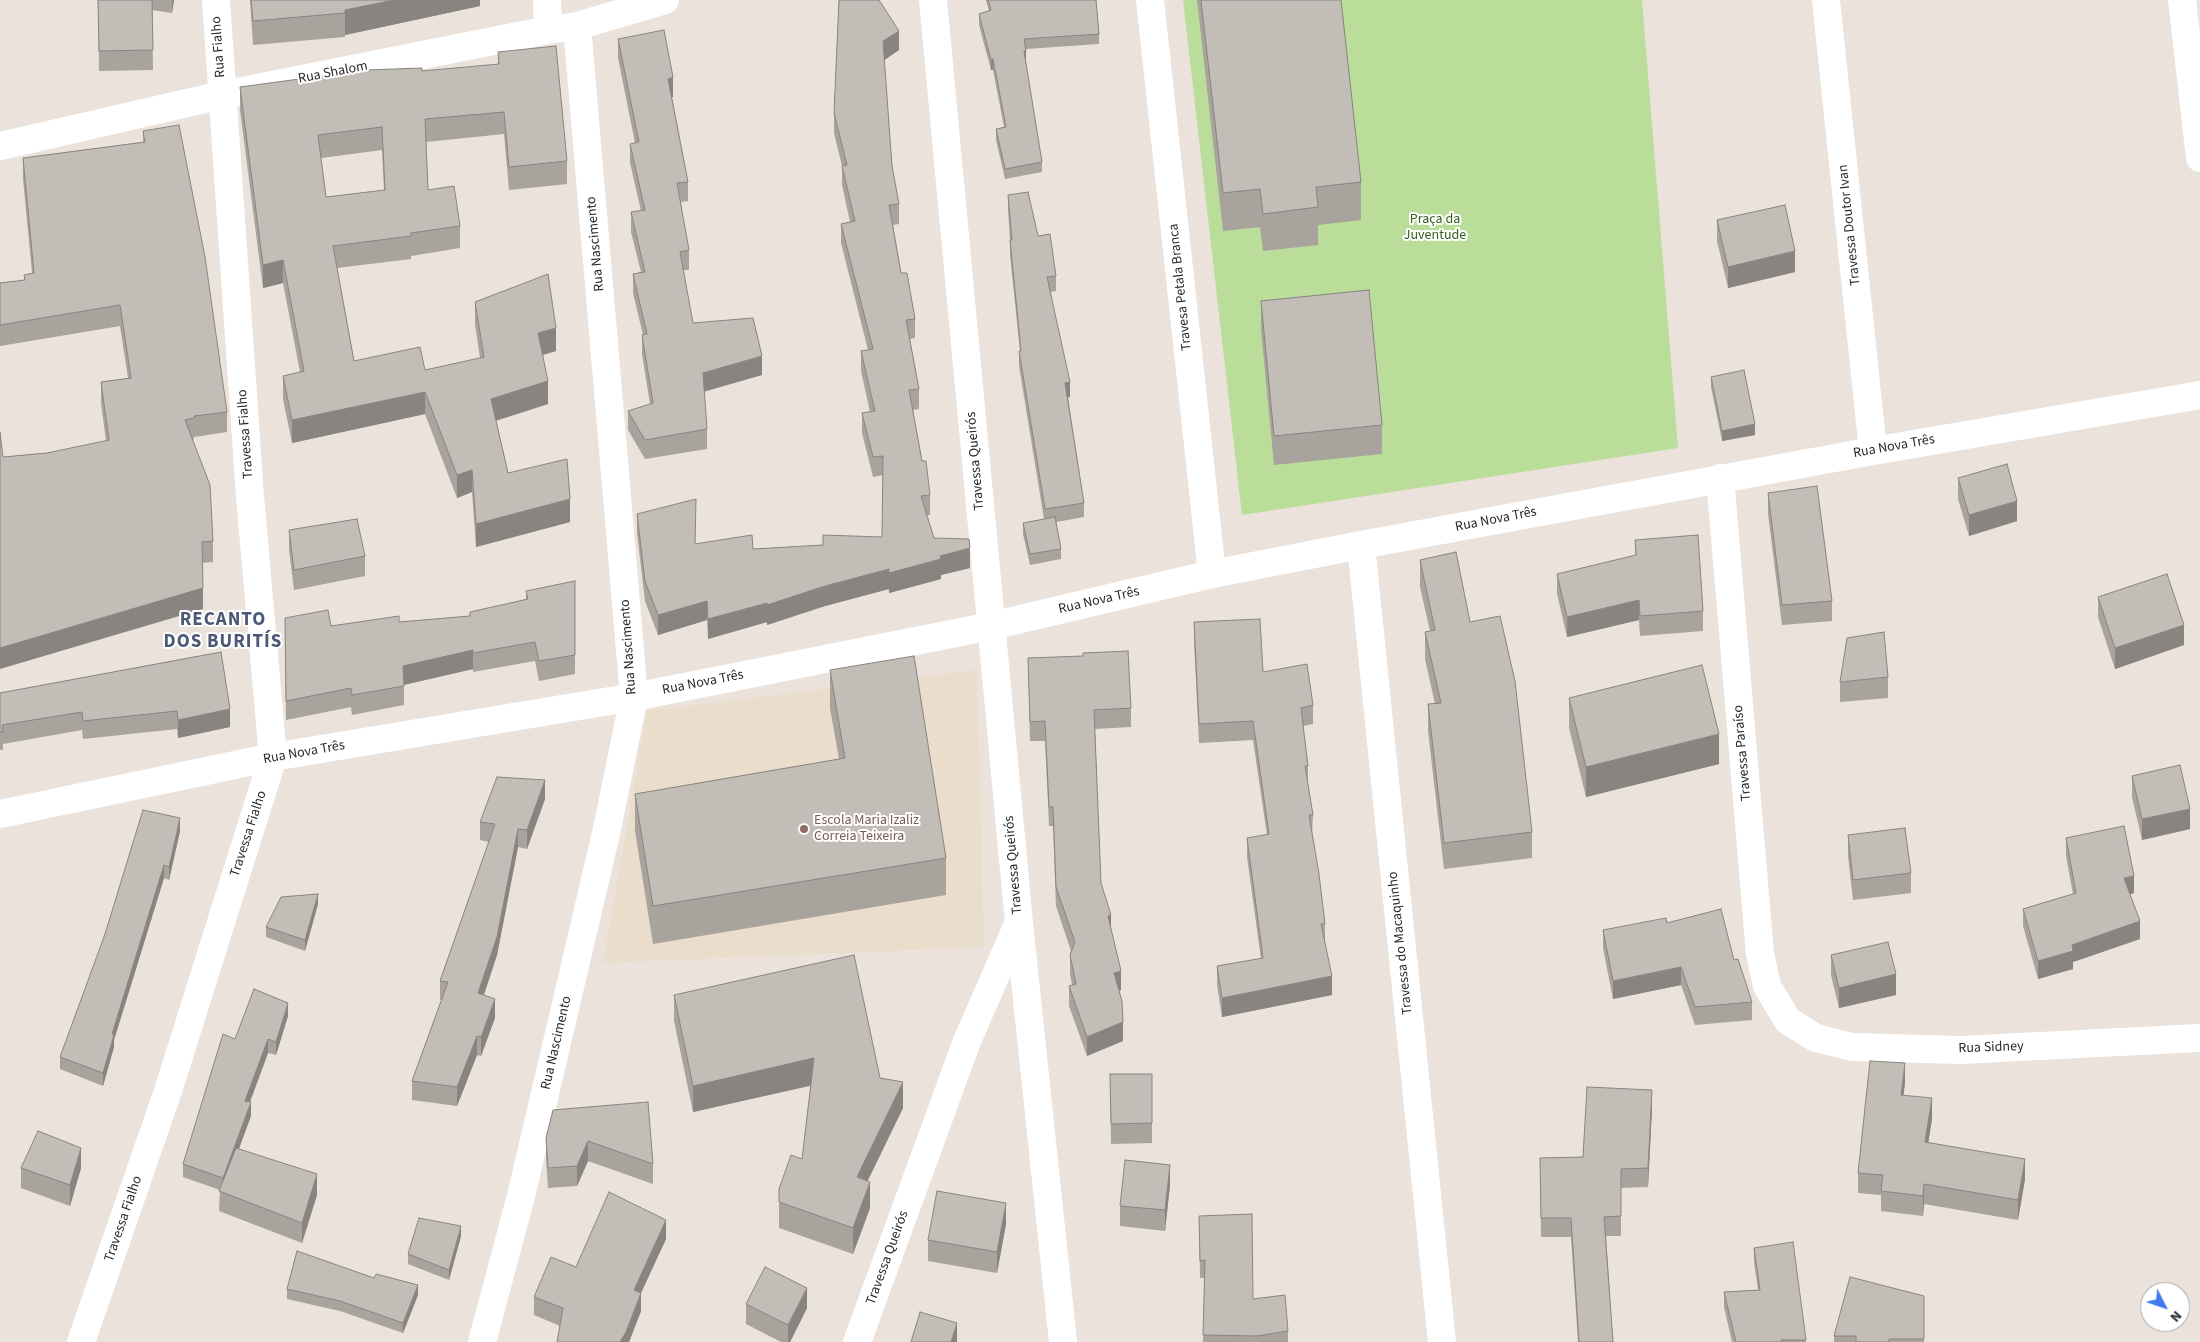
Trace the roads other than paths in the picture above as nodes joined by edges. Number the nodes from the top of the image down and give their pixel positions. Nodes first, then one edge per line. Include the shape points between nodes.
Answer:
1 (216, 0) edge
2 (547, 0) edge
3 (665, 0) edge
4 (933, 0) edge
5 (1150, 0) edge
6 (1826, 0) edge
7 (2182, 0) edge
8 (577, 26) junction
9 (548, 30) junction
10 (222, 95) junction
11 (0, 146) edge
12 (2200, 158) edge
13 (2200, 395) edge
14 (1873, 450) junction
15 (1720, 478) junction
16 (1361, 545) junction
17 (1212, 574) junction
18 (991, 626) junction
19 (634, 697) junction
20 (273, 757) junction
21 (0, 814) edge
22 (1019, 923) junction
23 (1788, 1021) joint
24 (2200, 1038) edge
25 (81, 1342) edge
26 (482, 1342) edge
27 (857, 1342) edge
28 (1063, 1342) edge
29 (1442, 1342) edge

1 - 10 street, Rua Fialho
2 - 9 street
3 - 8 street, Rua Shalom
4 - 18 street, Travessa Queirós
5 - 17 street, Travesa Petala Branca
6 - 14 street, Travessa Doutor Ivan
7 - 12 street
8 - 9 street, Rua Shalom
8 - 19 street, Rua Nascimento
9 - 10 street, Rua Shalom
10 - 11 street, Rua Shalom
10 - 20 street, Travessa Fialho via 250,498
13 - 14 street, Rua Nova Três
14 - 15 street, Rua Nova Três
15 - 16 street, Rua Nova Três
15 - 23 street, Travessa Paraíso via 1760,954 1767,986
16 - 17 street, Rua Nova Três
16 - 29 street, Travessa do Macaquinho
17 - 18 street, Rua Nova Três
18 - 19 street, Rua Nova Três
18 - 22 street, Travessa Queirós
19 - 20 street, Rua Nova Três
19 - 26 street, Rua Nascimento via 607,829 521,1196
20 - 21 street, Rua Nova Três
20 - 25 street, Travessa Fialho via 168,1091
22 - 27 street, Travessa Queirós via 968,1041
22 - 28 street, Travessa Queirós
23 - 24 street, Rua Sidney via 1816,1038 1852,1047 1960,1050

